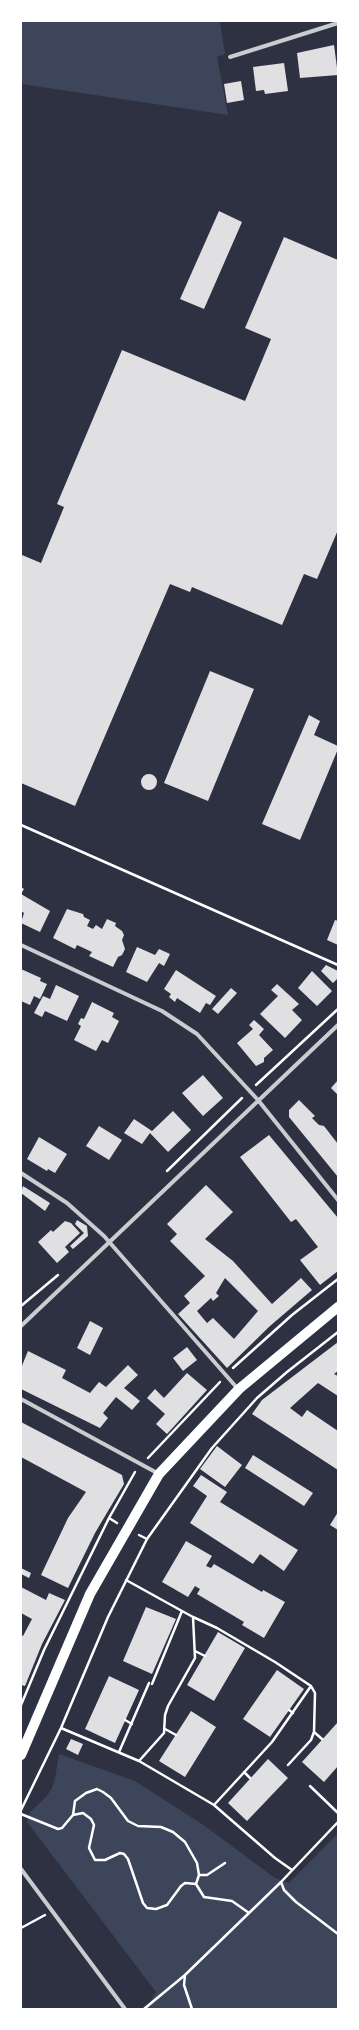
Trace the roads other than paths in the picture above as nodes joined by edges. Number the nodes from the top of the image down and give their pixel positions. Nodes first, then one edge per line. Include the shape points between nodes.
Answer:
1 (338, 22) edge
2 (230, 57) dead end
3 (21, 946) edge
4 (338, 1025) edge
5 (258, 1100) junction
6 (21, 1173) edge
7 (338, 1200) edge
8 (109, 1242) junction
9 (338, 1307) edge
10 (21, 1326) edge
11 (239, 1389) junction
12 (21, 1399) edge
13 (159, 1474) junction
14 (21, 1755) edge
15 (21, 1869) edge
16 (125, 2009) edge

1 - 2 street
3 - 5 street via 162,1011 198,1034
4 - 5 street
5 - 7 street
5 - 8 street
6 - 8 street via 67,1203
8 - 10 street
8 - 11 street
9 - 11 main road
11 - 13 main road
12 - 13 street
13 - 14 main road via 90,1594
15 - 16 street

